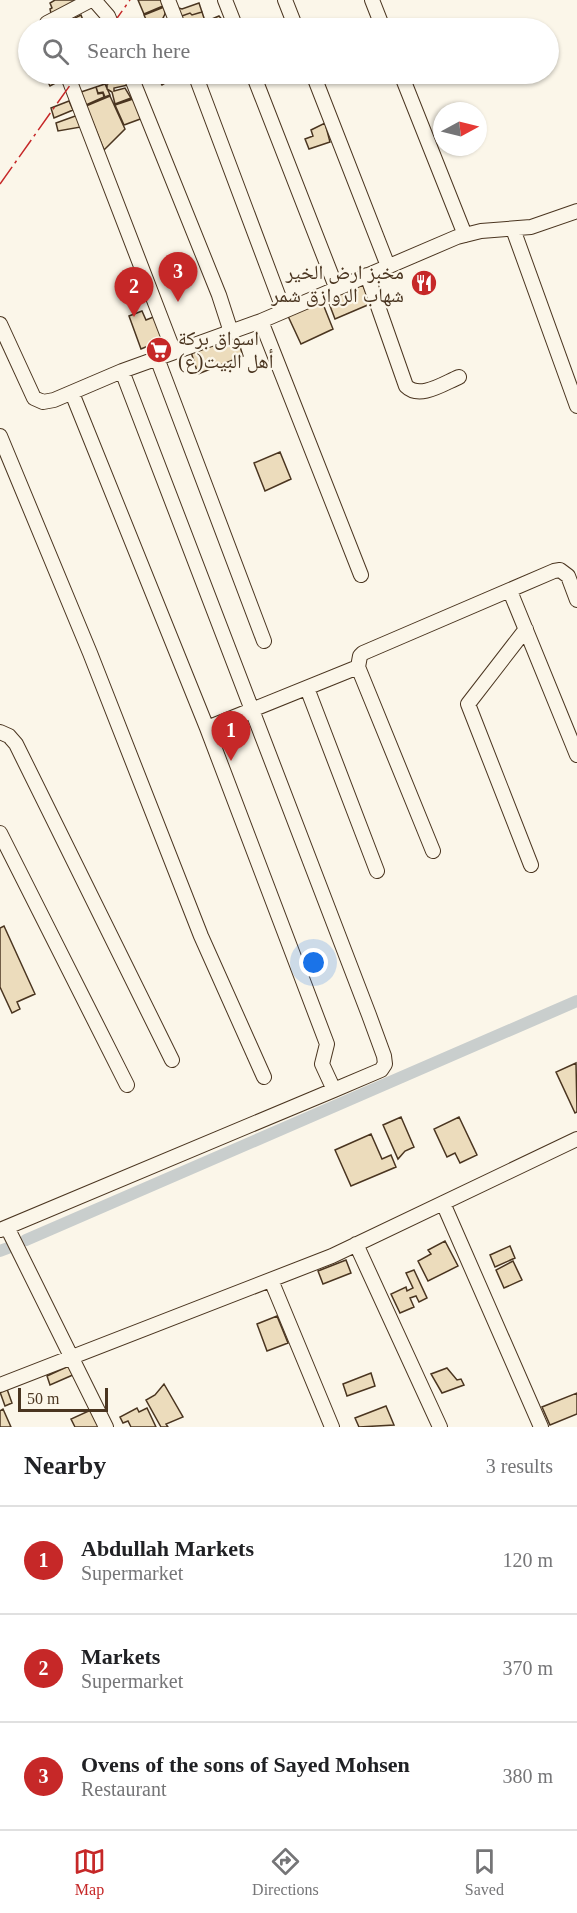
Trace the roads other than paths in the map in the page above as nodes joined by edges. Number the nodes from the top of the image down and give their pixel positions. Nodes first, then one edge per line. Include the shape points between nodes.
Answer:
1 (93, 0) edge
2 (168, 0) edge
3 (225, 0) edge
4 (285, 0) edge
5 (372, 0) edge
6 (57, 18) edge
7 (109, 18) edge
8 (175, 18) edge
9 (232, 18) edge
10 (292, 18) edge
11 (379, 18) edge
12 (71, 84) edge
13 (134, 84) edge
14 (199, 84) edge
15 (257, 84) edge
16 (317, 84) edge
17 (405, 84) edge
18 (577, 211) edge
19 (513, 228) junction
20 (465, 235) junction
21 (386, 261) dead end
22 (367, 275) junction
23 (336, 287) junction
24 (284, 311) junction
25 (261, 321) junction
26 (0, 324) edge
27 (231, 332) junction
28 (174, 352) junction
29 (157, 358) junction
30 (122, 371) junction
31 (459, 377) dead end
32 (72, 393) junction
33 (577, 406) edge
34 (0, 436) edge
35 (361, 575) dead end
36 (510, 591) junction
37 (577, 600) edge
38 (526, 629) junction
39 (264, 641) dead end
40 (358, 667) junction
41 (307, 688) junction
42 (253, 710) junction
43 (207, 728) junction
44 (0, 732) edge
45 (577, 755) edge
46 (0, 833) edge
47 (433, 851) dead end
48 (531, 865) dead end
49 (377, 871) dead end
50 (172, 1060) dead end
51 (264, 1077) dead end
52 (127, 1085) dead end
53 (334, 1090) junction
54 (577, 1139) edge
55 (443, 1203) junction
56 (4, 1229) edge
57 (356, 1244) junction
58 (271, 1280) junction
59 (72, 1357) junction
60 (0, 1385) edge
61 (106, 1427) edge
62 (332, 1427) edge
63 (440, 1427) edge
64 (540, 1427) edge

1 - 6 street
1 - 7 street
2 - 8 street
3 - 9 street
4 - 10 street
5 - 11 street
12 - 28 street
13 - 27 street
14 - 24 street
15 - 23 street
16 - 21 street
17 - 20 street
18 - 19 street via 531,227
19 - 20 street
19 - 33 street
20 - 22 street
22 - 23 street
22 - 31 street via 406,386 419,393
23 - 24 street
24 - 25 street
25 - 27 street
25 - 35 street
26 - 32 street via 34,398 43,402
27 - 28 street
28 - 29 street
29 - 30 street
29 - 39 street
30 - 32 street
30 - 42 street
32 - 43 street
34 - 51 street via 201,936
36 - 37 street via 560,570 568,576
36 - 38 street
36 - 40 street via 363,653
38 - 45 street
38 - 48 street via 468,704
40 - 41 street
40 - 47 street
41 - 42 street
41 - 49 street
42 - 43 street
42 - 53 street via 384,1056 381,1070
43 - 53 street via 327,1044 322,1064
44 - 50 street via 16,744
46 - 52 street
53 - 56 street
54 - 55 street
55 - 57 street
55 - 64 street
56 - 59 street
57 - 58 street
57 - 63 street
58 - 59 street
58 - 62 street
59 - 60 street
59 - 61 street

